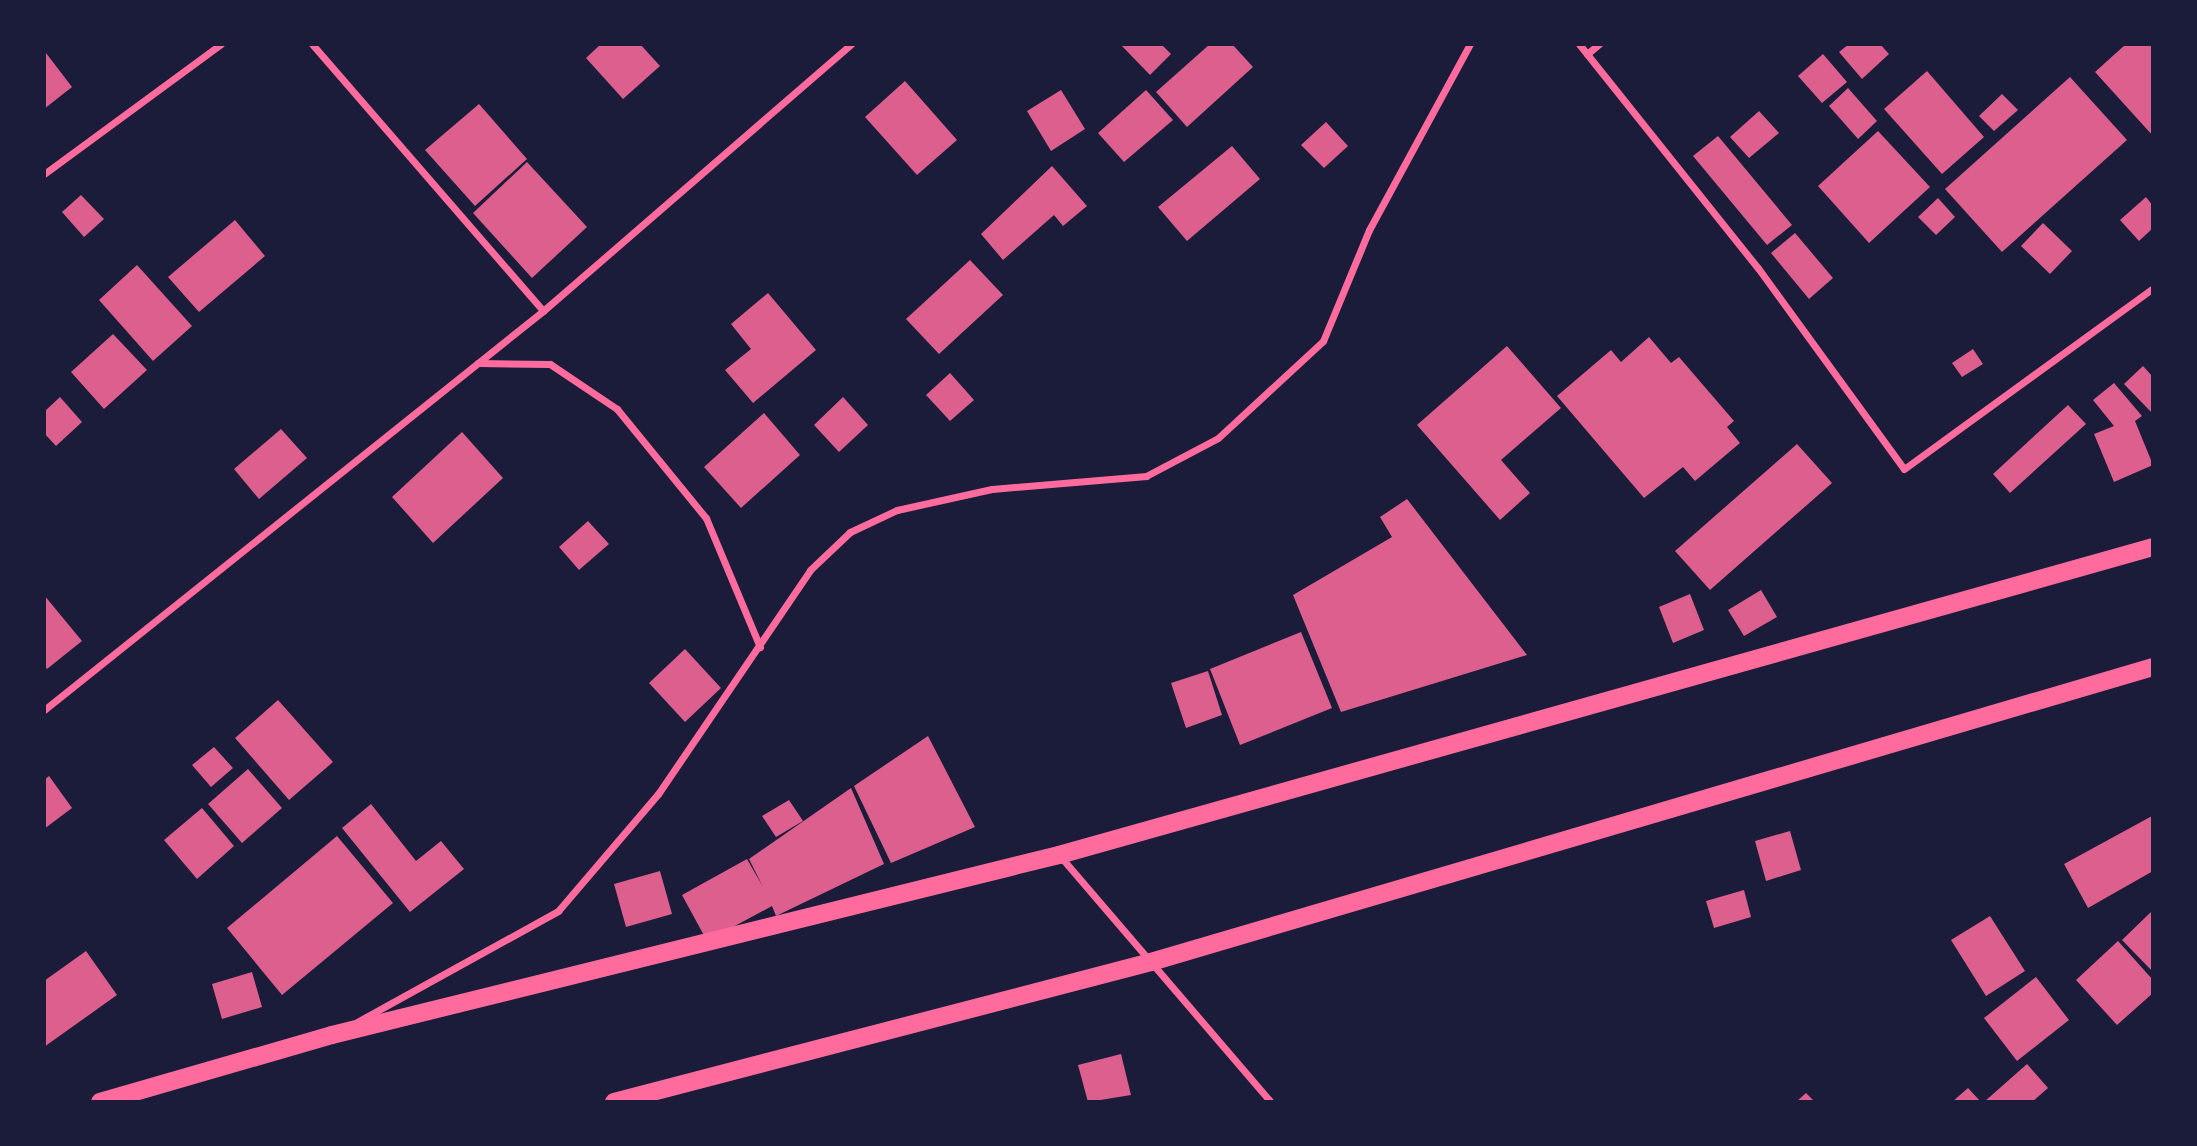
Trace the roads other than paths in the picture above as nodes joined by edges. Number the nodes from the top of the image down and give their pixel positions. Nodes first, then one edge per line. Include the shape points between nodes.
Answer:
1 (220, 44) edge
2 (312, 44) edge
3 (851, 44) edge
4 (1470, 44) edge
5 (1579, 44) edge
6 (1599, 44) edge
7 (1587, 54) junction
8 (44, 174) edge
9 (2153, 288) edge
10 (543, 311) junction
11 (478, 363) junction
12 (2153, 547) edge
13 (760, 647) junction
14 (2153, 667) edge
15 (44, 709) edge
16 (1059, 855) junction
17 (1151, 962) junction
18 (332, 1035) junction
19 (100, 1102) edge
20 (614, 1102) edge
21 (1271, 1102) edge

1 - 8 street
2 - 10 street
3 - 10 street
4 - 13 street via 1369,230 1323,341 1218,438 1146,476 992,489 897,510 850,532 810,570
5 - 7 street
6 - 7 street
7 - 9 street via 1758,268 1904,469
10 - 11 street
11 - 13 street via 550,364 617,409 706,518
11 - 15 street
12 - 16 main road
13 - 18 street via 657,794 558,911
14 - 17 main road
16 - 17 street
16 - 18 main road
17 - 20 main road
17 - 21 street
18 - 19 main road

